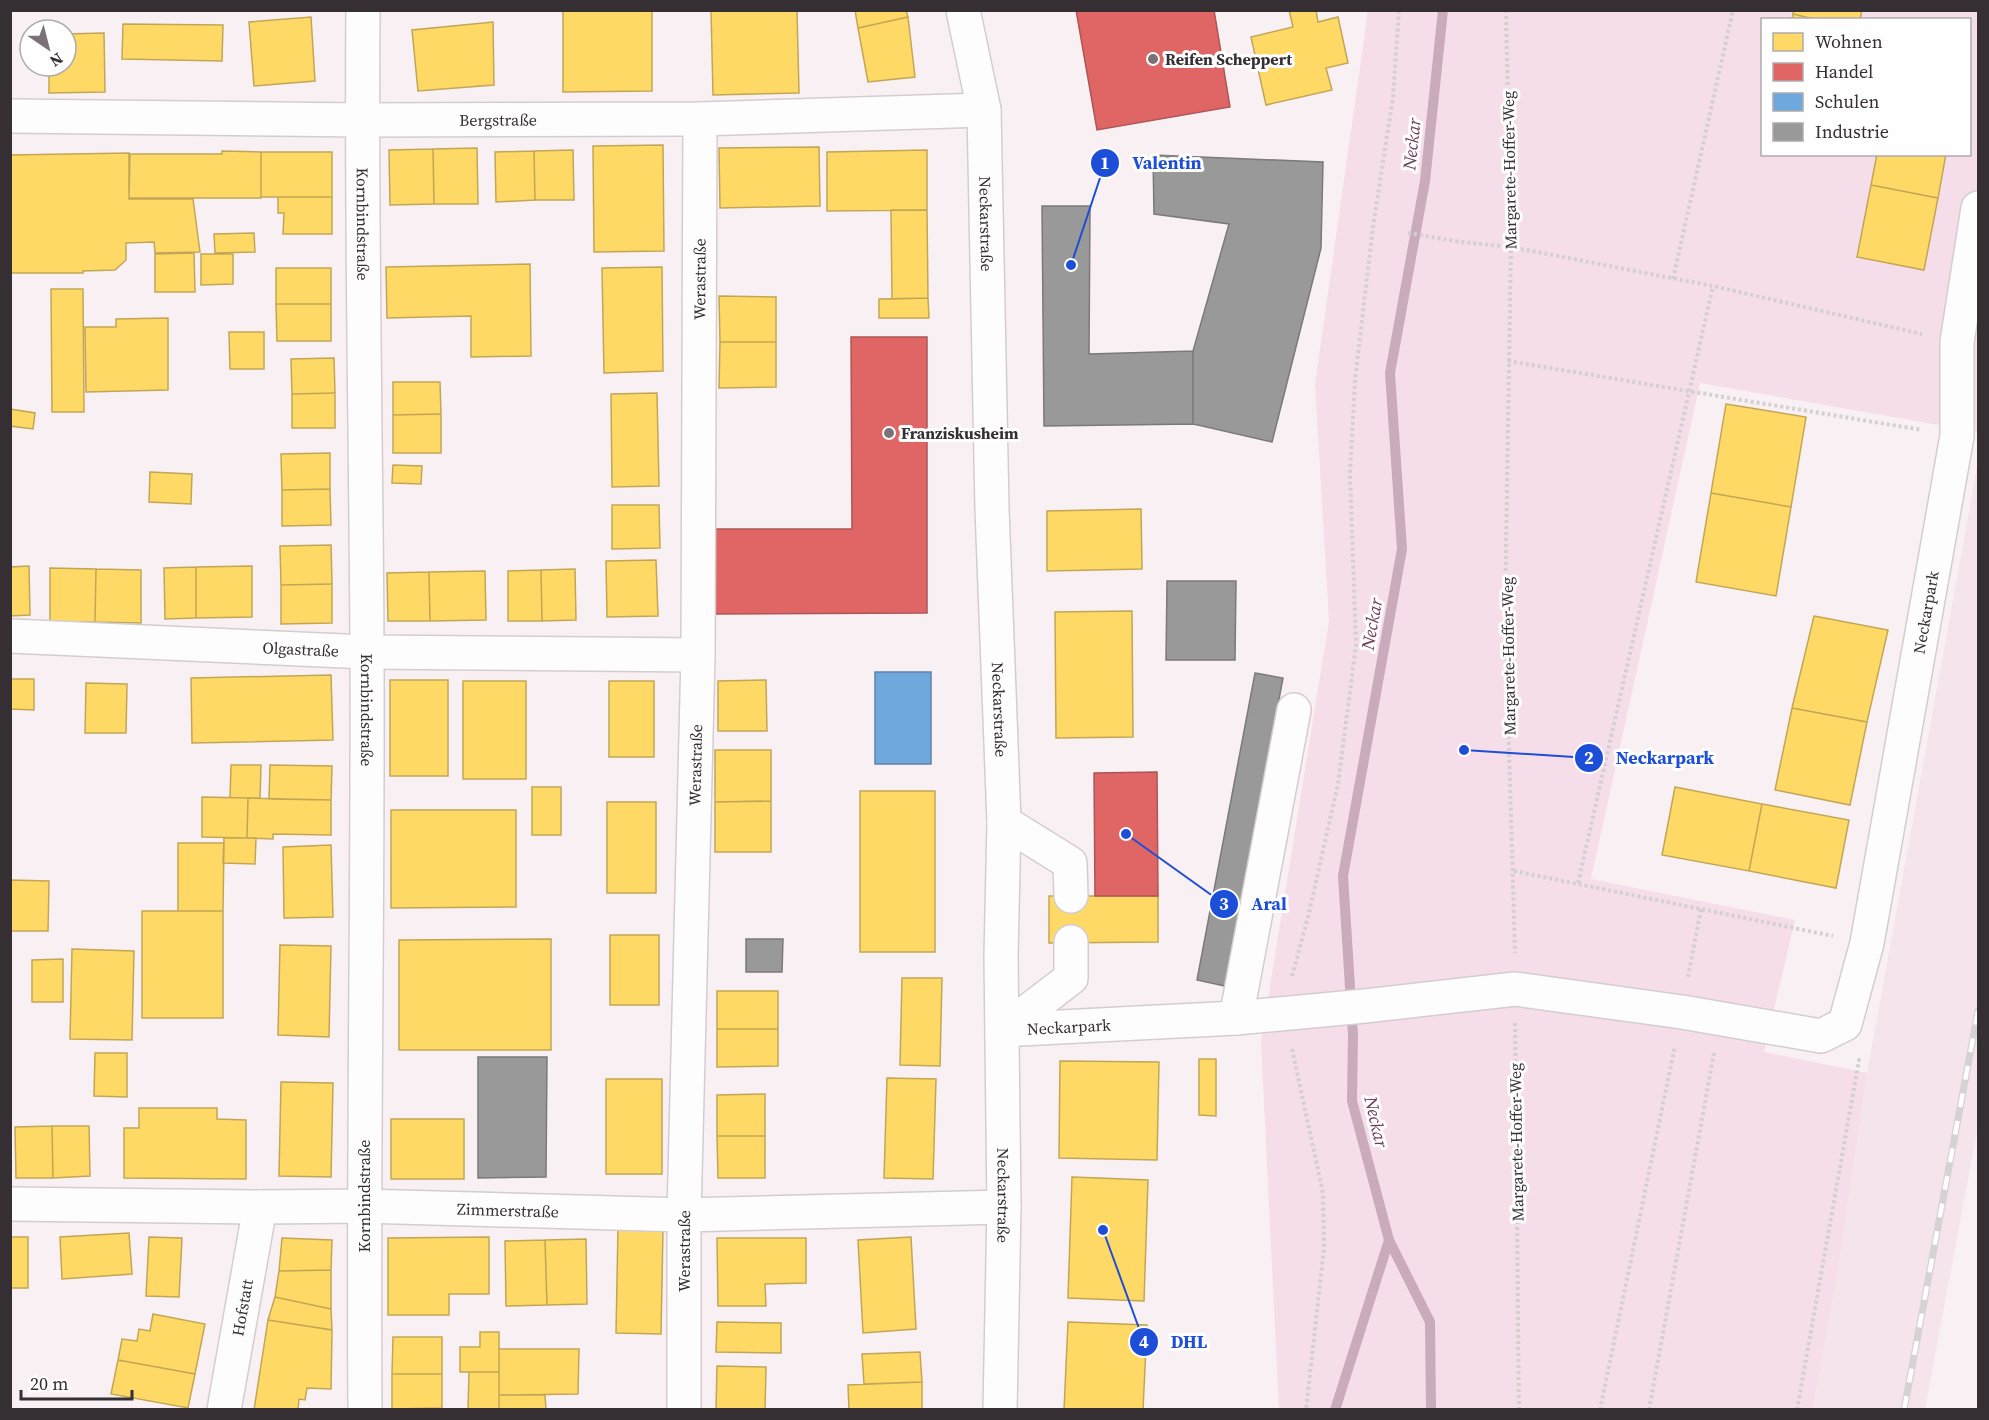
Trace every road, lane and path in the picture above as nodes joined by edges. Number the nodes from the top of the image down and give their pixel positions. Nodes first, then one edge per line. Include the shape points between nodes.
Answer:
1 (363, 10) edge
2 (963, 10) edge
3 (1399, 10) edge
4 (1506, 10) edge
5 (1733, 10) edge
6 (984, 110) junction
7 (10, 116) edge
8 (700, 119) junction
9 (362, 120) junction
10 (1978, 208) edge
11 (1408, 233) dead end
12 (1511, 247) junction
13 (1673, 279) junction
14 (1713, 286) junction
15 (1957, 342) junction
16 (1508, 361) junction
17 (1690, 391) junction
18 (1957, 436) junction
19 (10, 636) edge
20 (367, 652) junction
21 (698, 656) junction
22 (1294, 710) dead end
23 (1004, 822) junction
24 (1514, 871) junction
25 (1578, 883) junction
26 (1071, 896) dead end
27 (1701, 909) junction
28 (1071, 942) dead end
29 (1867, 943) junction
30 (1290, 983) dead end
31 (1515, 989) junction
32 (1682, 1012) junction
33 (1236, 1018) junction
34 (1720, 1019) junction
35 (1003, 1030) junction
36 (1292, 1045) dead end
37 (1859, 1060) dead end
38 (10, 1204) edge
39 (363, 1206) junction
40 (1004, 1206) junction
41 (260, 1207) junction
42 (684, 1215) junction
43 (224, 1410) edge
44 (365, 1410) edge
45 (684, 1410) edge
46 (1000, 1410) edge
47 (1306, 1410) edge
48 (1519, 1410) edge
49 (1600, 1410) edge
50 (1649, 1410) edge
51 (1797, 1410) edge

1 - 9 street, Kornbindstraße
2 - 6 street, Neckarstraße
3 - 30 path via 1393,97 1355,380 1350,474 1356,645 1338,784
4 - 12 path, Margarete-Hoffer-Weg
5 - 13 path
6 - 8 street, Bergstraße
6 - 23 street, Neckarstraße via 992,509
7 - 9 street, Bergstraße
8 - 9 street, Bergstraße
8 - 21 street, Werastraße
9 - 20 street, Kornbindstraße
10 - 15 street, Neckarpark
11 - 12 path
12 - 13 path
12 - 16 path, Margarete-Hoffer-Weg
13 - 14 path
14 - 15 path
14 - 17 path
15 - 18 street, Neckarpark
16 - 17 path
16 - 24 path, Margarete-Hoffer-Weg via 1505,609
17 - 18 path
17 - 25 path
18 - 29 street, Neckarpark
19 - 20 street, Olgastraße
20 - 21 street, Olgastraße
20 - 39 street, Kornbindstraße
21 - 42 street, Werastraße
22 - 33 street
23 - 26 street via 1070,863
23 - 35 street, Neckarstraße
24 - 25 path
24 - 31 path, Margarete-Hoffer-Weg
25 - 27 path
27 - 29 path
27 - 32 path
28 - 35 street via 1071,978
29 - 34 street, Neckarpark via 1845,1024 1821,1036
31 - 32 street, Neckarpark
31 - 33 street, Neckarpark
31 - 48 path, Margarete-Hoffer-Weg
32 - 34 street, Neckarpark
32 - 49 path
33 - 35 street, Neckarpark
34 - 50 path
35 - 40 street, Neckarstraße
36 - 47 path via 1323,1193 1324,1248
37 - 51 path
38 - 41 street, Zimmerstraße
39 - 41 street, Zimmerstraße
39 - 42 street, Zimmerstraße
39 - 44 street, Kornbindstraße
40 - 42 street, Zimmerstraße
40 - 46 street, Neckarstraße
41 - 43 street, Hofstatt
42 - 45 street, Werastraße

